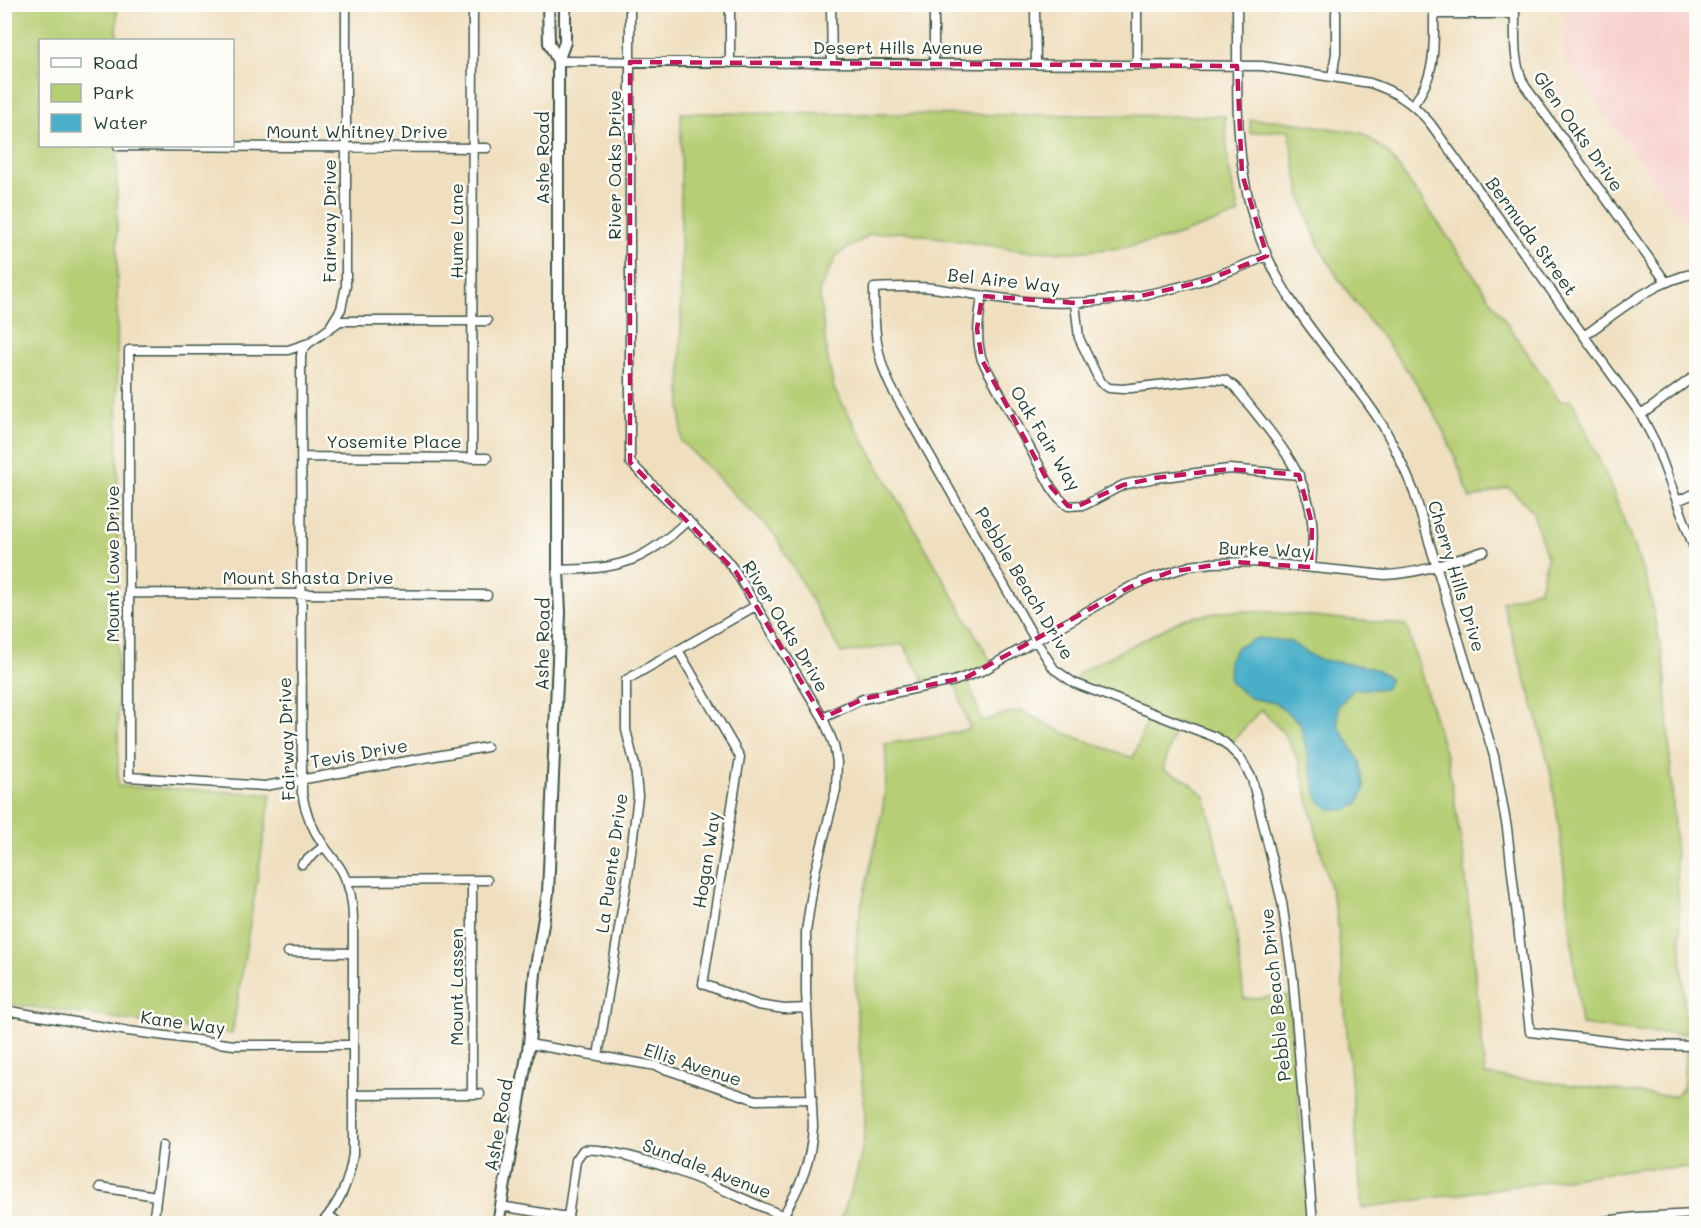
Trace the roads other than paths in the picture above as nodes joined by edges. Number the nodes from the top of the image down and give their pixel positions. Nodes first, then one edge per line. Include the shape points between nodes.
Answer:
1 (346, 4) edge
2 (473, 4) edge
3 (548, 4) edge
4 (565, 4) edge
5 (1237, 4) edge
6 (730, 6) dead end
7 (630, 7) dead end
8 (831, 8) dead end
9 (934, 9) dead end
10 (1035, 9) dead end
11 (1137, 9) dead end
12 (1336, 12) dead end
13 (558, 61) junction
14 (630, 62) junction
15 (730, 63) junction
16 (832, 63) junction
17 (934, 64) junction
18 (1036, 64) junction
19 (1137, 65) junction
20 (1237, 66) junction
21 (1332, 77) junction
22 (1413, 105) junction
23 (234, 147) edge
24 (346, 147) junction
25 (473, 148) junction
26 (487, 148) dead end
27 (1267, 256) junction
28 (1696, 273) edge
29 (1666, 282) junction
30 (874, 288) joint
31 (982, 296) junction
32 (1075, 303) junction
33 (473, 321) junction
34 (487, 321) dead end
35 (330, 327) junction
36 (1584, 336) junction
37 (309, 343) junction
38 (1696, 375) edge
39 (1641, 415) junction
40 (301, 457) junction
41 (472, 458) junction
42 (487, 458) dead end
43 (1299, 475) junction
44 (1696, 493) edge
45 (1677, 501) junction
46 (688, 520) junction
47 (1484, 551) dead end
48 (1696, 553) edge
49 (1437, 565) junction
50 (1311, 567) junction
51 (558, 570) junction
52 (129, 593) junction
53 (301, 594) junction
54 (487, 595) dead end
55 (757, 605) junction
56 (1036, 641) junction
57 (678, 650) junction
58 (823, 718) junction
59 (487, 747) dead end
60 (129, 777) joint
61 (301, 780) junction
62 (324, 846) junction
63 (302, 864) dead end
64 (346, 880) junction
65 (472, 880) junction
66 (487, 880) dead end
67 (288, 952) dead end
68 (353, 952) junction
69 (807, 1008) junction
70 (7, 1014) edge
71 (529, 1044) junction
72 (353, 1045) junction
73 (1696, 1047) edge
74 (598, 1056) junction
75 (353, 1095) junction
76 (812, 1099) junction
77 (163, 1145) dead end
78 (100, 1187) dead end
79 (156, 1196) junction
80 (500, 1206) junction
81 (1696, 1214) edge
82 (329, 1215) junction
83 (783, 1216) junction
84 (567, 1220) edge
85 (1615, 1221) edge
86 (153, 1224) edge
87 (321, 1224) edge
88 (340, 1224) edge
89 (498, 1224) edge
90 (794, 1224) edge
91 (804, 1224) edge
92 (1312, 1224) edge
93 (1582, 1224) edge

1 - 24 street, Fairway Drive
2 - 25 street, Hume Lane
3 - 13 street, Ashe Road via 549,43
4 - 13 street, Ashe Road via 565,42
5 - 20 street, Cherry Hills Drive
6 - 15 street
7 - 14 street, River Oaks Drive
8 - 16 street
9 - 17 street
10 - 18 street
11 - 19 street
12 - 21 street
13 - 14 street, Desert Hills Avenue
13 - 51 street, Ashe Road
14 - 15 street, Desert Hills Avenue
14 - 46 street, River Oaks Drive via 630,462
15 - 16 street, Desert Hills Avenue
16 - 17 street, Desert Hills Avenue
17 - 18 street, Desert Hills Avenue
18 - 19 street, Desert Hills Avenue
19 - 20 street, Desert Hills Avenue
20 - 21 street, Bermuda Street
20 - 27 street, Cherry Hills Drive via 1242,174
21 - 22 street, Bermuda Street via 1382,87
22 - 29 street, Glen Oaks Drive via 1431,72 1434,14 1515,14 1515,56 1525,86
22 - 36 street, Bermuda Street
23 - 24 street, Mount Whitney Drive
24 - 25 street, Mount Whitney Drive
24 - 35 street, Fairway Drive via 346,286 341,309
25 - 26 street, Mount Whitney Drive
25 - 33 street, Hume Lane
27 - 32 street, Bel Aire Way via 1173,290
27 - 49 street, Cherry Hills Drive via 1302,317 1391,440 1414,492
28 - 29 street
29 - 36 street
30 - 31 street, Bel Aire Way via 933,288
30 - 56 street, Pebble Beach Drive via 874,332 887,379
31 - 32 street, Bel Aire Way
31 - 43 street, Oak Fair Way via 977,329 982,360 1051,487 1068,506 1085,505 1123,485 1155,478 1229,470
32 - 43 street via 1079,338 1100,382 1122,388 1225,380 1235,387 1288,455
33 - 34 street
33 - 35 street via 340,321
33 - 41 street, Hume Lane
35 - 37 street
36 - 39 street, Bermuda Street
37 - 40 street, Fairway Drive via 301,357
37 - 52 street, Mount Lowe Drive via 277,351 129,351
38 - 39 street
39 - 45 street, Bermuda Street
40 - 41 street, Yosemite Place
40 - 53 street, Fairway Drive
41 - 42 street, Yosemite Place
43 - 50 street via 1312,524
44 - 45 street
45 - 48 street, Bermuda Street
46 - 51 street via 656,548 628,562 598,569
46 - 55 street, River Oaks Drive via 724,557
47 - 49 street, Burke Way
49 - 50 street, Burke Way via 1385,575
49 - 73 street, Cherry Hills Drive via 1485,721 1502,792 1530,1032
50 - 56 street, Burke Way via 1233,562 1190,566 1130,588
51 - 71 street, Ashe Road via 560,613 548,892
52 - 53 street, Mount Shasta Drive
52 - 60 street, Mount Lowe Drive
53 - 54 street, Mount Shasta Drive
53 - 61 street, Fairway Drive
55 - 57 street, La Puente Drive
55 - 58 street, River Oaks Drive
56 - 58 street, Burke Way via 967,677 863,699
56 - 92 street, Pebble Beach Drive via 1054,669 1069,680 1215,737 1234,750 1248,769 1275,870 1288,942
57 - 69 street, Hogan Way via 740,757 703,984 758,1005
57 - 74 street, La Puente Drive via 626,680 626,730 638,796
58 - 69 street, River Oaks Drive via 834,746 837,777 810,902 805,962
59 - 61 street, Tevis Drive
60 - 61 street, Tevis Drive via 266,786
61 - 62 street, Fairway Drive via 308,818
62 - 63 street
62 - 64 street, Fairway Drive
64 - 65 street
64 - 68 street, Fairway Drive via 353,910
65 - 66 street
65 - 75 street, Mount Lassen via 476,1094
67 - 68 street
68 - 72 street, Fairway Drive
69 - 76 street, River Oaks Drive
70 - 72 street, Kane Way via 234,1045
71 - 74 street, Ellis Avenue
71 - 80 street, Ashe Road
72 - 75 street, Fairway Drive
74 - 76 street, Ellis Avenue via 656,1066 756,1100
75 - 82 street, Fairway Drive via 351,1169 342,1195
76 - 83 street, River Oaks Drive via 809,1161
77 - 79 street
78 - 79 street
79 - 86 street
80 - 84 street
80 - 89 street, Ashe Road
81 - 85 street
82 - 87 street, Fairway Drive
82 - 88 street
83 - 84 street, Sundale Avenue via 676,1170 591,1149 583,1150 576,1160
83 - 90 street, Sundale Avenue
83 - 91 street, Sundale Avenue
85 - 93 street

